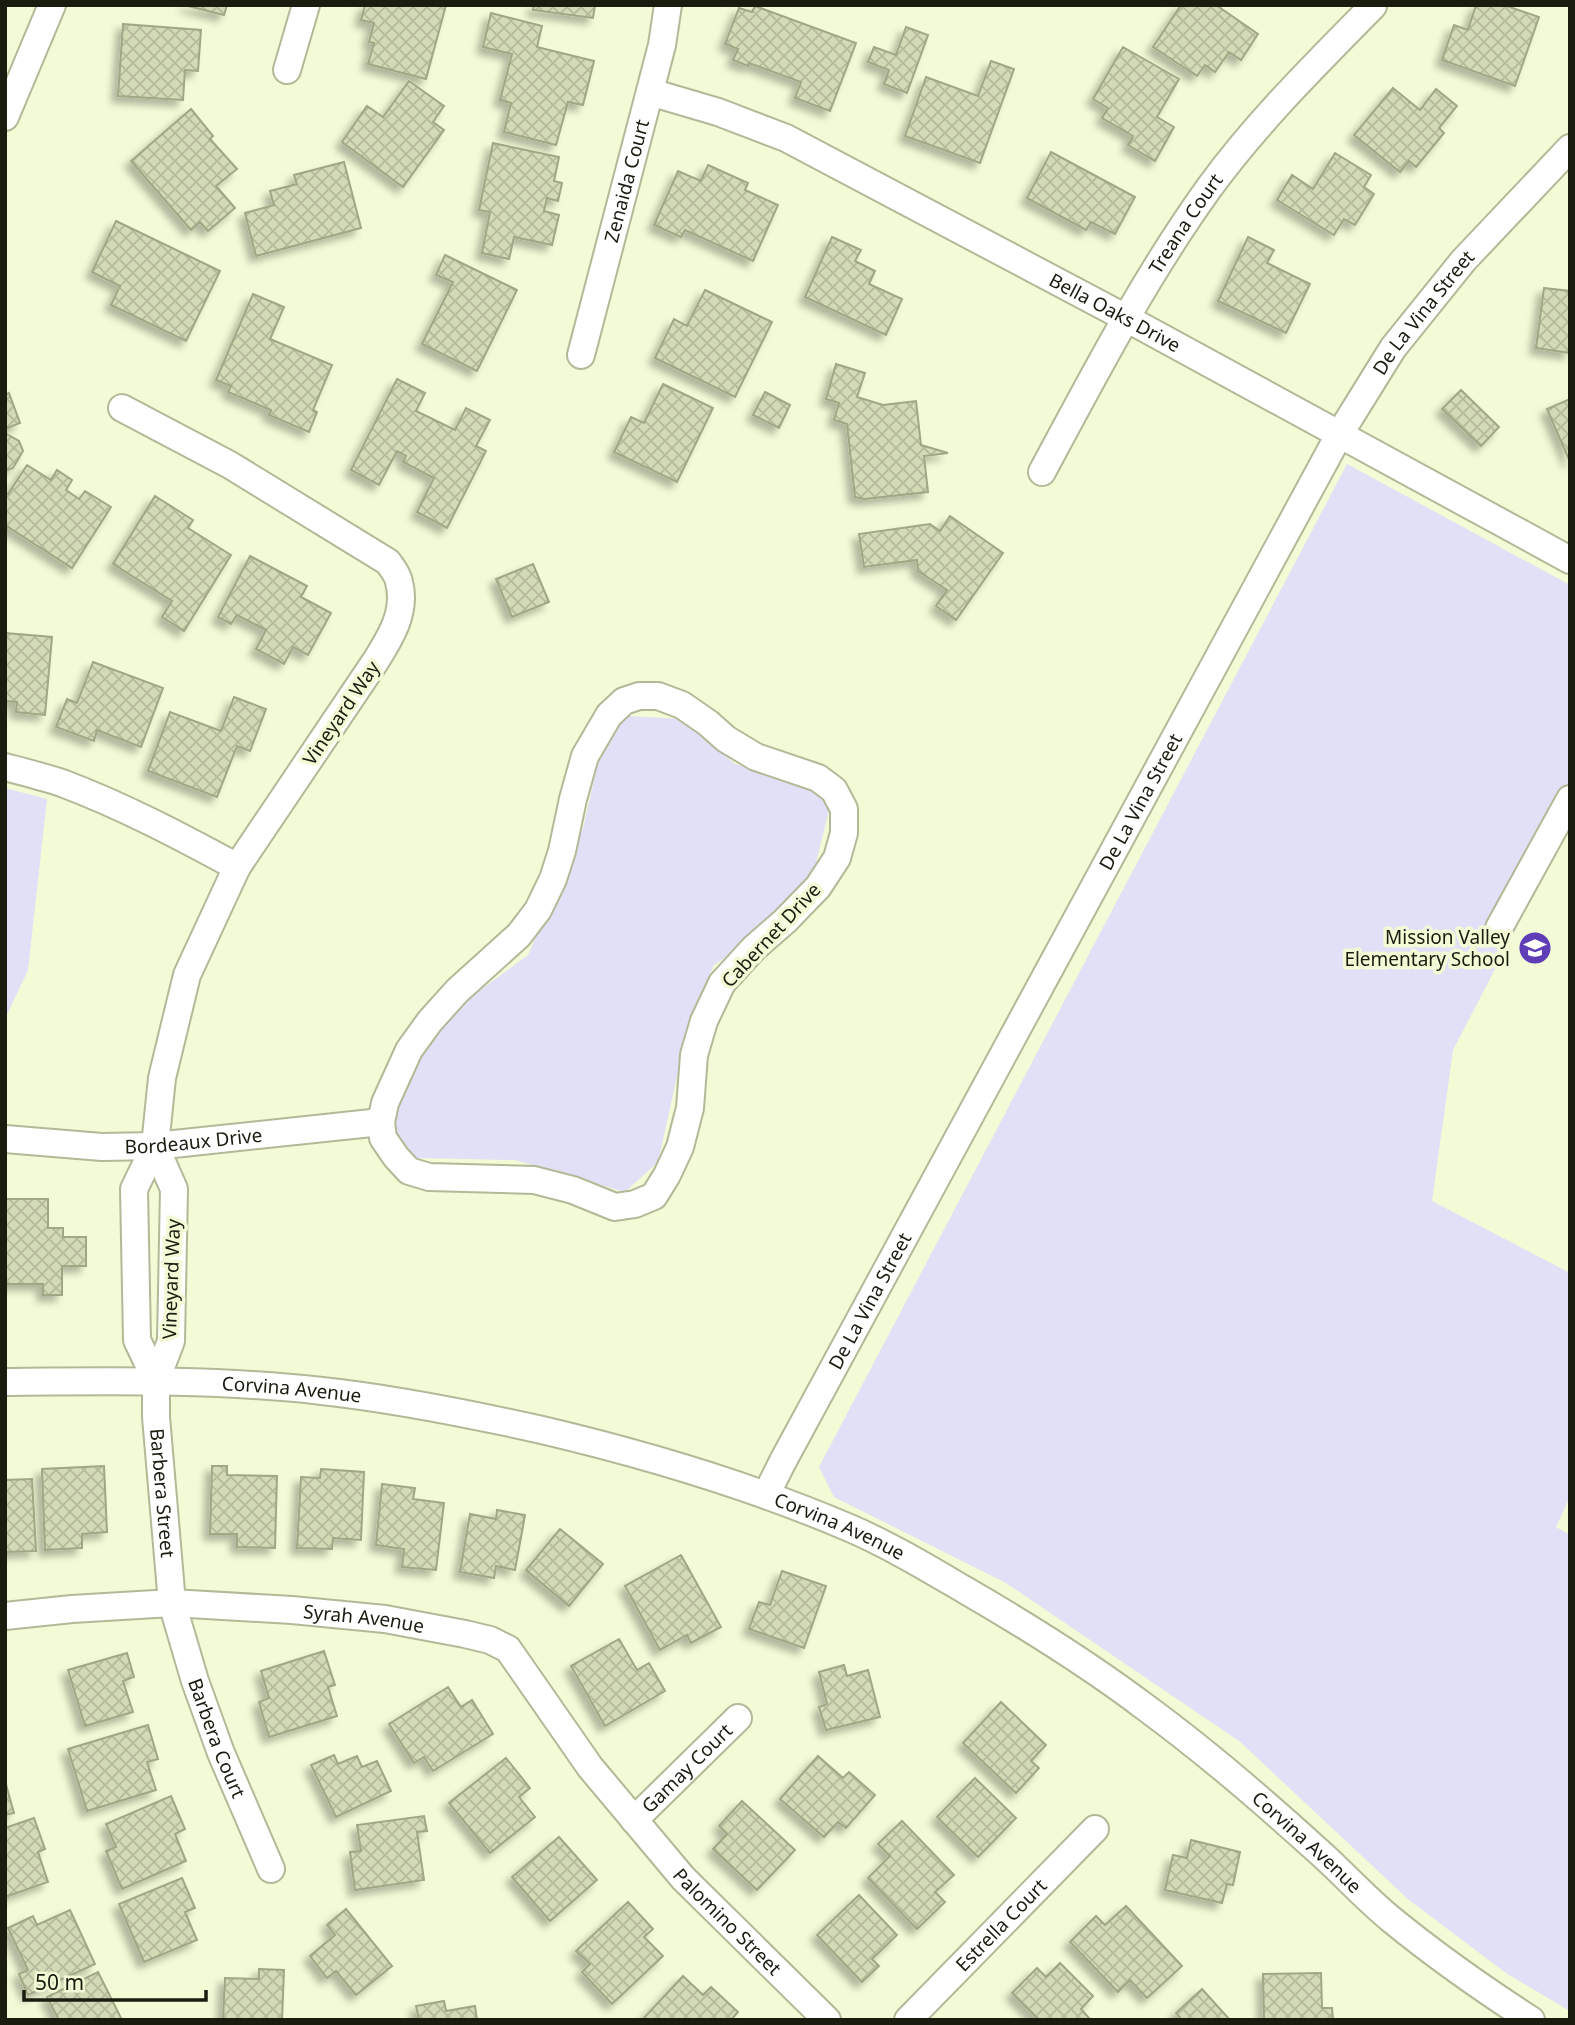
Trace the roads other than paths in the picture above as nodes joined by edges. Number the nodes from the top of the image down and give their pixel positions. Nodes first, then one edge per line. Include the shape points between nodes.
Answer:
1 (52, 5) edge
2 (306, 5) edge
3 (668, 5) edge
4 (1373, 6) edge
5 (286, 70) dead end
6 (650, 92) junction
7 (5, 117) edge
8 (1570, 148) edge
9 (1126, 318) junction
10 (581, 355) dead end
11 (122, 408) dead end
12 (1339, 436) junction
13 (1042, 472) dead end
14 (1570, 560) edge
15 (5, 767) edge
16 (1570, 799) edge
17 (237, 867) junction
18 (1499, 928) dead end
19 (381, 1122) junction
20 (5, 1139) edge
21 (155, 1146) junction
22 (156, 1380) junction
23 (5, 1382) edge
24 (766, 1495) junction
25 (172, 1603) junction
26 (5, 1616) edge
27 (738, 1718) dead end
28 (635, 1819) junction
29 (1095, 1829) dead end
30 (271, 1869) dead end
31 (827, 2020) edge
32 (908, 2020) edge
33 (1531, 2020) edge

1 - 7 street
2 - 5 street
3 - 6 street, Zenaida Court
4 - 9 street, Treana Court via 1304,76 1210,187
6 - 9 street, Bella Oaks Drive via 786,138
6 - 10 street, Zenaida Court
8 - 12 street, De La Vina Street via 1463,261 1393,348
9 - 12 street, Bella Oaks Drive
9 - 13 street, Treana Court
11 - 17 street, Vineyard Way via 230,465 361,544 388,562 400,580 395,630
12 - 14 street, Bella Oaks Drive
12 - 24 street, De La Vina Street
15 - 17 street via 117,805
16 - 18 street
17 - 21 street, Vineyard Way via 187,975 162,1078
19 - 19 street, Cabernet Drive via 383,1138 396,1157 409,1171 429,1177 534,1180 573,1189 615,1207 653,1196 680,1147 690,1108 694,1055 722,983 818,887 837,858 844,809 834,790 818,778 756,757 682,705 659,696 624,701 609,715 585,756 562,851 538,910 519,936 430,1021 409,1050
19 - 21 street, Bordeaux Drive
20 - 21 street, Bordeaux Drive
21 - 22 street, Vineyard Way via 174,1189 171,1341
21 - 22 street, Vineyard Way via 134,1189 137,1340
22 - 23 street, Corvina Avenue
22 - 24 street, Corvina Avenue via 325,1391 487,1418 663,1461
22 - 25 street, Barbera Street
24 - 33 street, Corvina Avenue via 854,1530 922,1565 1068,1653 1220,1765 1390,1918
25 - 26 street, Syrah Avenue
25 - 28 street, Syrah Avenue via 385,1619 465,1634 508,1649 590,1767
25 - 30 street, Barbera Court via 221,1753
27 - 28 street, Gamay Court
28 - 31 street, Palomino Street via 683,1878
29 - 32 street, Estrella Court

